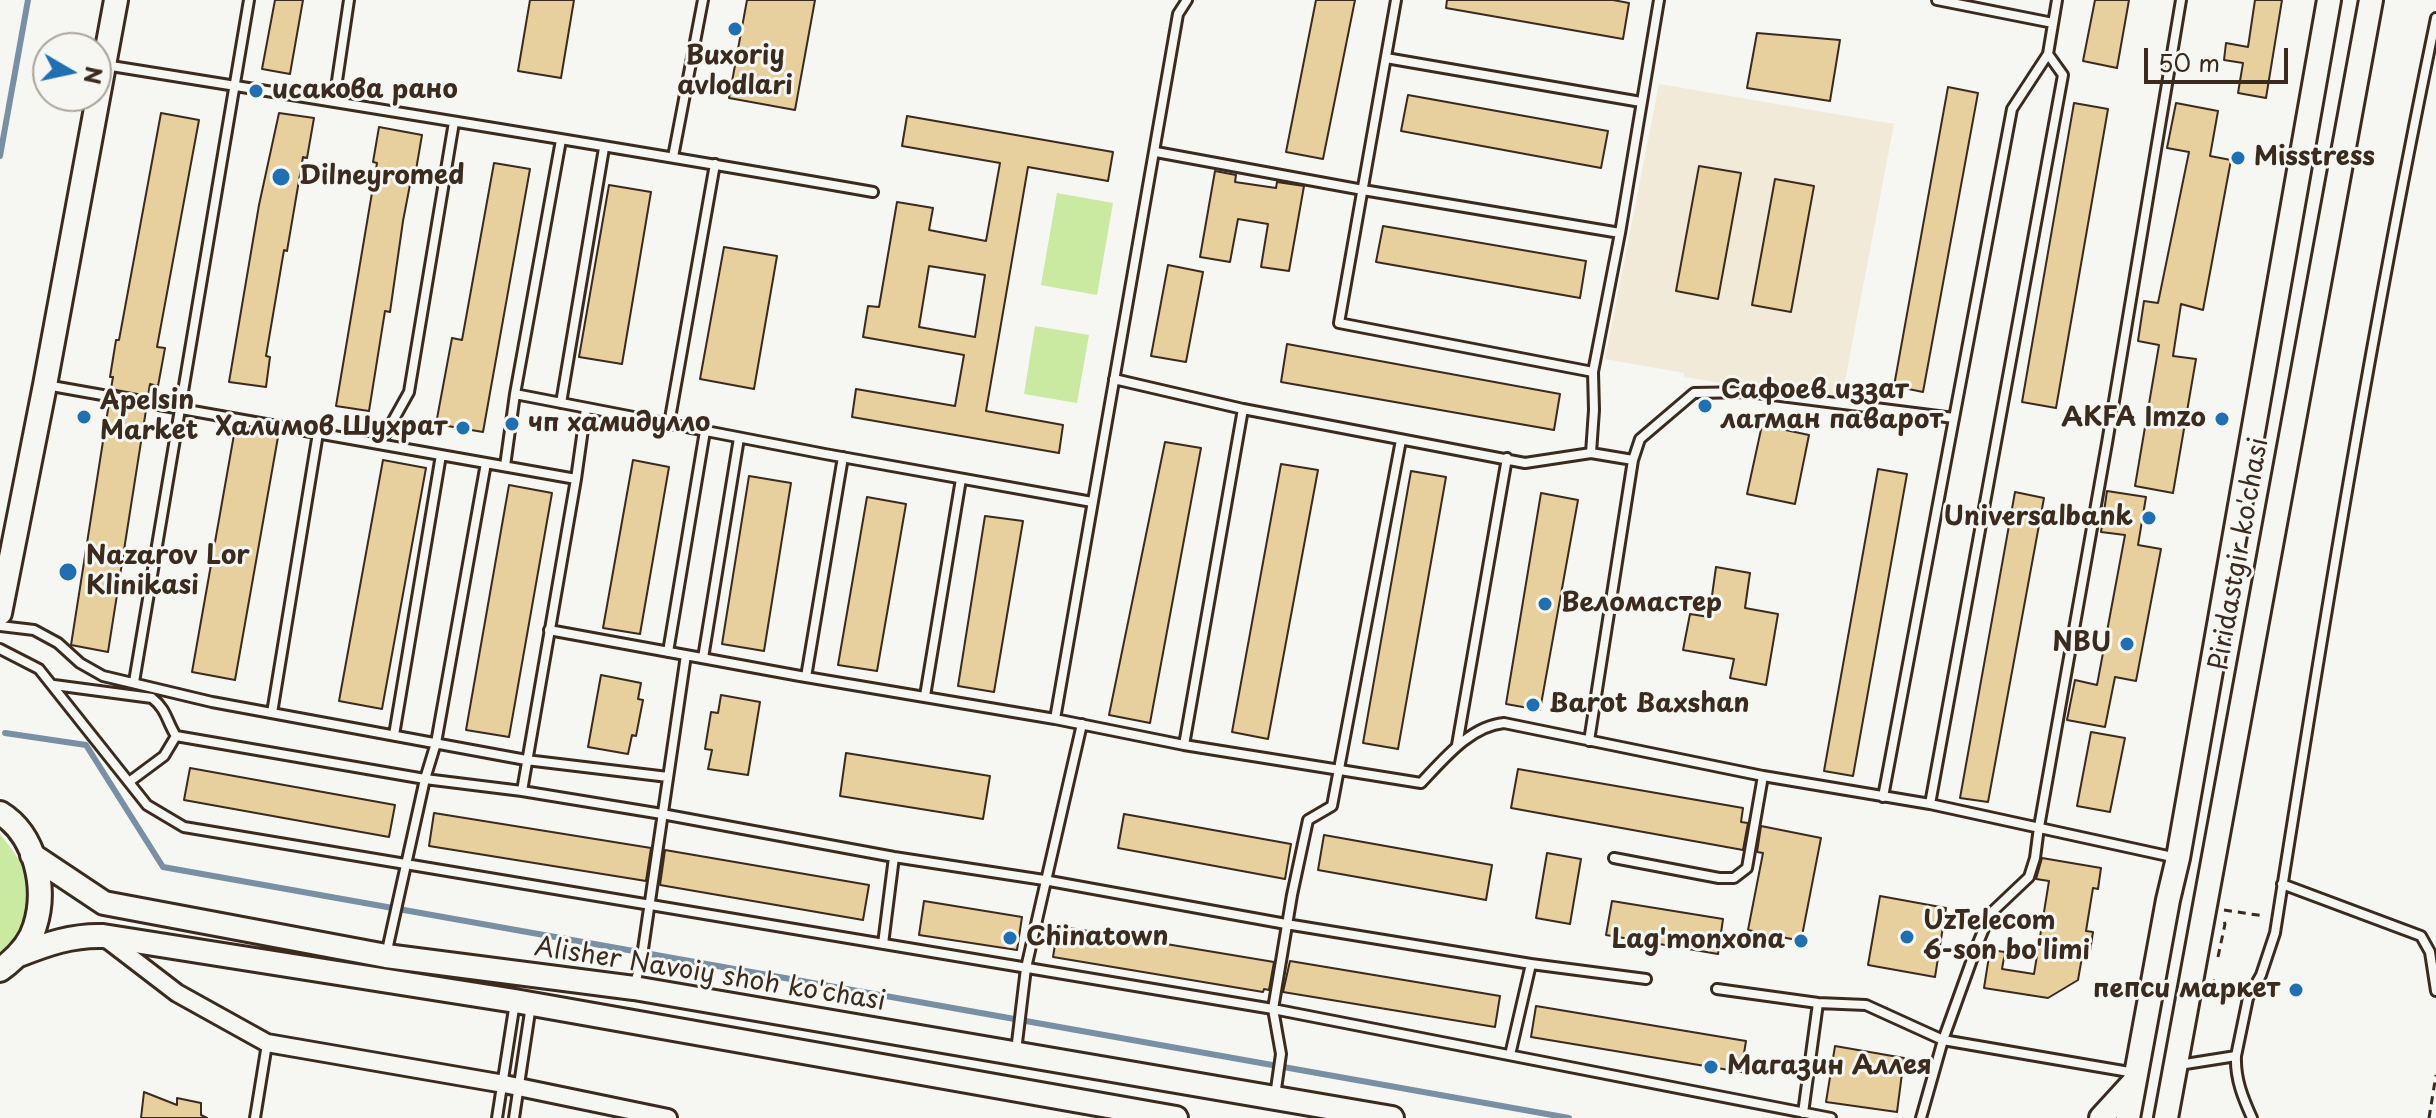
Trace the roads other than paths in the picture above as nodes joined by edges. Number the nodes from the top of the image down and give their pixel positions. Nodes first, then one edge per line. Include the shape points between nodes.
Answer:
1 (103, 0) edge
2 (116, 0) edge
3 (249, 0) edge
4 (349, 0) edge
5 (703, 0) edge
6 (1187, 0) edge
7 (1396, 0) edge
8 (1659, 0) edge
9 (1937, 0) edge
10 (2057, 0) edge
11 (2181, 0) edge
12 (2329, 0) edge
13 (2371, 0) edge
14 (2436, 18) edge
15 (2053, 23) junction
16 (101, 32) edge
17 (106, 32) edge
18 (2048, 54) junction
19 (1386, 58) junction
20 (112, 60) edge
21 (235, 86) junction
22 (334, 101) junction
23 (1641, 102) junction
24 (82, 112) edge
25 (90, 112) edge
26 (454, 122) junction
27 (561, 140) junction
28 (604, 148) junction
29 (1156, 152) junction
30 (673, 157) junction
31 (715, 164) junction
32 (1363, 190) junction
33 (873, 192) dead end
34 (1620, 233) junction
35 (1593, 372) junction
36 (1114, 379) junction
37 (45, 385) junction
38 (515, 394) junction
39 (561, 403) junction
40 (179, 408) junction
41 (586, 408) junction
42 (1243, 409) junction
43 (1954, 418) junction
44 (669, 424) junction
45 (705, 431) junction
46 (318, 433) junction
47 (739, 438) junction
48 (1401, 440) junction
49 (380, 444) junction
50 (1591, 453) junction
51 (441, 455) junction
52 (843, 457) junction
53 (1507, 458) junction
54 (1633, 460) junction
55 (486, 463) junction
56 (505, 466) junction
57 (576, 479) junction
58 (961, 479) junction
59 (1092, 502) junction
60 (0, 545) edge
61 (0, 613) edge
62 (0, 626) edge
63 (549, 630) junction
64 (0, 649) edge
65 (668, 652) junction
66 (686, 655) junction
67 (703, 658) junction
68 (806, 677) junction
69 (134, 682) junction
70 (54, 685) junction
71 (925, 696) junction
72 (272, 713) junction
73 (1055, 719) junction
74 (1082, 724) junction
75 (394, 735) junction
76 (176, 736) junction
77 (1589, 741) junction
78 (436, 743) junction
79 (1184, 745) junction
80 (1457, 745) junction
81 (526, 760) junction
82 (1339, 771) junction
83 (1763, 776) junction
84 (668, 777) junction
85 (425, 779) junction
86 (129, 782) junction
87 (522, 791) junction
88 (1883, 797) junction
89 (1930, 804) junction
90 (2, 808) edge
91 (662, 814) junction
92 (2039, 827) junction
93 (32, 855) junction
94 (894, 857) junction
95 (1614, 858) dead end
96 (2178, 858) junction
97 (406, 864) junction
98 (1044, 880) junction
99 (2282, 884) junction
100 (649, 905) junction
101 (1286, 924) junction
102 (103, 936) junction
103 (883, 944) junction
104 (19, 955) junction
105 (386, 956) junction
106 (1531, 964) junction
107 (1026, 968) junction
108 (0, 970) edge
109 (1646, 979) dead end
110 (634, 988) junction
111 (1717, 989) dead end
112 (2436, 991) edge
113 (523, 1003) junction
114 (1818, 1003) junction
115 (1273, 1009) junction
116 (1943, 1040) junction
117 (1018, 1042) junction
118 (267, 1043) junction
119 (1510, 1055) junction
120 (2236, 1056) junction
121 (2174, 1066) junction
122 (2134, 1078) junction
123 (511, 1086) junction
124 (1275, 1088) junction
125 (2169, 1095) junction
126 (1096, 1111) edge
127 (1803, 1113) junction
128 (255, 1118) edge
129 (497, 1118) edge
130 (514, 1118) edge
131 (668, 1118) edge
132 (1176, 1118) edge
133 (1392, 1118) edge
134 (1831, 1118) edge
135 (1921, 1118) edge
136 (2101, 1118) edge
137 (2128, 1118) edge
138 (2166, 1118) edge
139 (2183, 1118) edge
140 (2252, 1118) edge

1 - 16 main road
2 - 17 main road
3 - 21 lane
4 - 22 lane
5 - 30 lane
6 - 29 lane via 1178,14
7 - 19 lane
8 - 23 lane
9 - 15 lane
10 - 15 lane
11 - 92 lane
12 - 96 main road, Piridastgir ko'chasi
13 - 121 main road, Piridastgir ko'chasi
14 - 99 lane via 2388,257
15 - 18 lane
18 - 43 lane via 2012,109
18 - 89 lane via 2063,75
19 - 23 lane
19 - 32 lane
20 - 21 lane
21 - 22 lane
21 - 40 lane
22 - 26 lane
23 - 34 lane
24 - 60 main road
25 - 37 main road
26 - 27 lane
26 - 49 lane via 409,392
27 - 28 lane
27 - 38 lane
28 - 30 lane
28 - 39 lane
29 - 32 lane
29 - 36 lane
30 - 31 lane
31 - 33 lane
31 - 44 lane
32 - 34 lane
32 - 35 lane via 1339,323
34 - 35 lane
35 - 50 lane
36 - 42 lane
36 - 59 lane
37 - 40 lane
37 - 61 main road
38 - 39 lane
38 - 56 lane
39 - 41 lane
40 - 46 lane
40 - 69 lane
41 - 44 lane
41 - 57 lane
42 - 48 lane
42 - 79 lane
43 - 54 lane via 1749,392 1694,393 1640,439
43 - 88 lane
44 - 45 lane
45 - 47 lane
45 - 65 lane
46 - 49 lane
46 - 72 lane
47 - 52 lane
47 - 67 lane
48 - 53 lane
48 - 82 lane
49 - 51 lane
50 - 53 lane via 1525,463
50 - 54 lane
51 - 55 lane
51 - 75 lane
52 - 58 lane
52 - 68 lane
53 - 80 lane
54 - 77 lane
55 - 56 lane
55 - 78 lane
56 - 57 lane
57 - 63 lane
58 - 59 lane
58 - 71 lane
59 - 73 lane
62 - 69 lane via 34,630 103,676
63 - 65 lane
63 - 81 lane
64 - 70 lane via 39,669
65 - 66 lane
66 - 67 lane
66 - 84 lane
67 - 68 lane
68 - 71 lane
69 - 72 lane
70 - 76 lane via 152,698 163,707
70 - 86 lane
71 - 73 lane
72 - 75 lane
73 - 74 lane
74 - 79 lane
74 - 98 lane
75 - 78 lane
76 - 85 lane
76 - 86 lane via 164,756
77 - 80 lane via 1504,723
77 - 83 lane
78 - 81 lane
78 - 85 lane
79 - 82 lane
80 - 82 lane via 1421,783
81 - 84 lane
81 - 87 lane
82 - 101 lane via 1332,806 1308,820
83 - 88 lane
83 - 95 lane via 1747,868 1734,878
84 - 91 lane
85 - 87 lane
85 - 97 lane
86 - 97 lane via 147,805 184,827
87 - 91 lane
88 - 89 lane
89 - 92 lane
90 - 93 main road
91 - 94 lane
91 - 100 lane
92 - 96 lane
92 - 116 lane via 2029,877 1990,914
93 - 104 main road via 41,900 35,929
93 - 105 main road, Alisher Navoiy shoh ko'chasi via 104,903
94 - 98 lane
94 - 103 lane
96 - 122 main road, Piridastgir ko'chasi
97 - 100 lane
97 - 105 lane
98 - 101 lane
98 - 107 lane
99 - 112 lane via 2421,936 2430,952
99 - 120 lane via 2275,933 2248,998
100 - 103 lane
100 - 110 lane
101 - 106 lane
101 - 115 lane
102 - 104 main road via 61,939
102 - 113 main road
102 - 118 street via 177,993
103 - 107 lane
104 - 108 main road
105 - 110 main road, Alisher Navoiy shoh ko'chasi
106 - 109 lane
106 - 119 lane
107 - 115 lane
107 - 117 lane
110 - 117 main road, Alisher Navoiy shoh ko'chasi
111 - 114 lane
113 - 123 lane
113 - 123 lane
113 - 126 main road
114 - 116 lane via 1866,1005
114 - 127 lane
115 - 119 lane
115 - 124 lane via 1281,1054
116 - 122 lane
116 - 135 lane
117 - 124 main road, Alisher Navoiy shoh ko'chasi
118 - 123 street
118 - 128 lane
119 - 127 lane
120 - 121 lane
120 - 140 lane via 2241,1093
121 - 125 main road, Piridastgir ko'chasi
122 - 136 main road
122 - 137 main road, Piridastgir ko'chasi
123 - 129 lane
123 - 130 lane
123 - 131 street
124 - 133 main road, Alisher Navoiy shoh ko'chasi
125 - 138 main road, Piridastgir ko'chasi
125 - 139 main road
126 - 132 main road
127 - 134 lane

